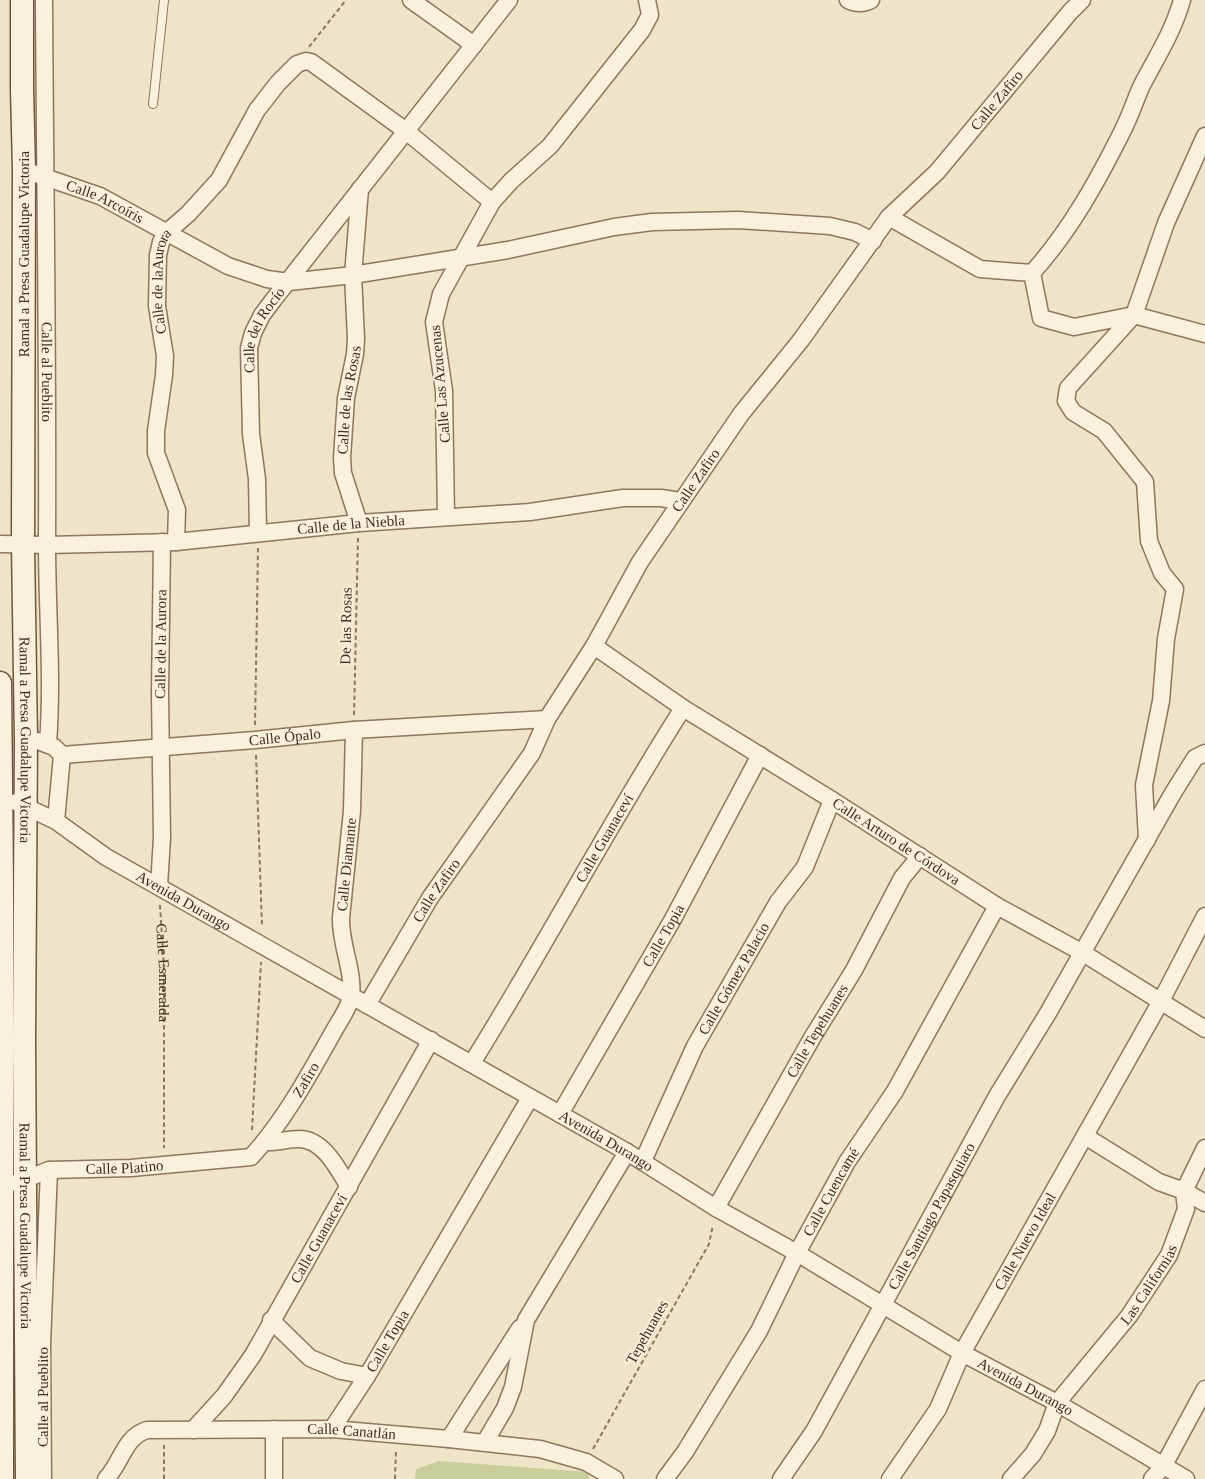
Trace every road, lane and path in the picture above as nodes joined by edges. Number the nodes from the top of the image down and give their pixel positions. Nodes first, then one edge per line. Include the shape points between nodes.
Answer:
1 (22, 0) edge
2 (44, 0) edge
3 (164, 0) edge
4 (346, 0) edge
5 (411, 0) edge
6 (509, 0) edge
7 (647, 0) edge
8 (848, 0) edge
9 (871, 0) edge
10 (1082, 0) edge
11 (1182, 0) edge
12 (474, 45) junction
13 (297, 64) junction
14 (153, 104) dead end
15 (406, 131) junction
16 (1205, 136) edge
17 (35, 173) junction
18 (360, 189) junction
19 (492, 202) junction
20 (889, 217) junction
21 (166, 233) junction
22 (873, 241) junction
23 (460, 258) junction
24 (1032, 273) junction
25 (353, 274) junction
26 (289, 282) junction
27 (1134, 315) junction
28 (24, 333) junction
29 (48, 333) junction
30 (1205, 334) edge
31 (680, 501) junction
32 (446, 516) junction
33 (359, 523) junction
34 (258, 532) junction
35 (169, 542) junction
36 (0, 544) edge
37 (23, 545) junction
38 (47, 545) junction
39 (594, 645) junction
40 (0, 682) edge
41 (683, 708) junction
42 (547, 719) junction
43 (354, 730) junction
44 (255, 740) junction
45 (37, 742) junction
46 (161, 747) junction
47 (1205, 753) edge
48 (62, 755) junction
49 (760, 755) junction
50 (0, 798) edge
51 (832, 800) junction
52 (26, 806) junction
53 (56, 821) junction
54 (1147, 840) junction
55 (920, 856) junction
56 (1, 884) edge
57 (159, 886) junction
58 (997, 906) junction
59 (1205, 916) edge
60 (1083, 953) junction
61 (351, 997) junction
62 (1161, 1001) junction
63 (367, 1005) junction
64 (1205, 1029) edge
65 (431, 1040) junction
66 (472, 1063) junction
67 (530, 1098) junction
68 (560, 1114) junction
69 (1085, 1136) junction
70 (264, 1142) junction
71 (1205, 1148) edge
72 (627, 1152) junction
73 (250, 1157) joint
74 (643, 1161) junction
75 (164, 1163) junction
76 (49, 1170) junction
77 (24, 1181) junction
78 (1, 1186) edge
79 (349, 1187) junction
80 (1184, 1191) junction
81 (1205, 1203) edge
82 (716, 1208) junction
83 (797, 1253) junction
84 (883, 1304) junction
85 (272, 1320) junction
86 (526, 1320) junction
87 (962, 1353) junction
88 (367, 1376) junction
89 (1205, 1389) edge
90 (1057, 1402) junction
91 (274, 1429) junction
92 (332, 1429) junction
93 (165, 1430) junction
94 (193, 1430) junction
95 (397, 1434) junction
96 (450, 1439) junction
97 (485, 1442) junction
98 (586, 1462) junction
99 (1164, 1465) junction
100 (2, 1479) edge
101 (27, 1479) edge
102 (42, 1479) edge
103 (106, 1479) edge
104 (164, 1479) edge
105 (274, 1479) edge
106 (395, 1479) edge
107 (615, 1479) edge
108 (665, 1479) edge
109 (781, 1479) edge
110 (890, 1479) edge
111 (1011, 1479) edge
112 (1152, 1479) edge
113 (1186, 1479) edge

1 - 17 main road, Ramal a Presa Guadalupe Victoria via 22,89
2 - 17 street, Calle al Pueblito
3 - 14 lane
4 - 13 path
5 - 12 street
6 - 12 street, Calle del Rocío
7 - 19 street, Calle Las Azucenas via 650,15 642,30 550,146
8 - 9 street
10 - 20 street, Calle Zafiro via 937,172
11 - 24 street via 1163,48 1110,154 1065,232
12 - 15 street, Calle del Rocío
13 - 15 street via 311,62
13 - 21 street, Calle de laAurora via 257,110 219,180
15 - 18 street, Calle del Rocío
15 - 19 street
16 - 27 street via 1166,224
17 - 21 street, Calle Arcoíris via 100,196
17 - 28 main road, Ramal a Presa Guadalupe Victoria
17 - 29 street, Calle al Pueblito
18 - 25 street, Calle de las Rosas
18 - 26 street, Calle del Rocío
19 - 23 street, Calle Las Azucenas
20 - 22 street, Calle Zafiro
20 - 24 street via 980,269
21 - 26 street, Calle Arcoíris via 241,272
21 - 35 street, Calle de laAurora via 158,255 157,306 165,356 156,453 177,510
22 - 23 street, Calle Arcoíris via 830,226 681,221 614,227
22 - 31 street, Calle Zafiro
23 - 25 street, Calle Arcoíris
23 - 32 street, Calle Las Azucenas via 441,294 434,322 444,391
24 - 27 street via 1041,318 1074,327
25 - 26 street, Calle Arcoíris
25 - 33 street, Calle de las Rosas via 356,339 342,458
26 - 34 street, Calle del Rocío via 262,315 249,348
27 - 30 street
27 - 54 street via 1068,388 1066,401 1073,412 1104,431 1144,482 1149,541 1162,573 1175,589 1161,701 1144,785
28 - 29 street
28 - 37 main road, Ramal a Presa Guadalupe Victoria
29 - 38 street, Calle al Pueblito
31 - 32 street, Calle de la Niebla via 623,498 530,512
31 - 39 street, Calle Zafiro via 640,561
32 - 33 street, Calle de la Niebla
33 - 34 street, Calle de la Niebla
33 - 43 path, De las Rosas
34 - 35 street, Calle de la Niebla
34 - 44 path
35 - 38 street, Calle de la Niebla
35 - 46 street, Calle de la Aurora
36 - 37 street, Calle de la Niebla
37 - 38 street, Calle de la Niebla
37 - 45 main road, Ramal a Presa Guadalupe Victoria
38 - 45 street, Calle al Pueblito via 51,675
39 - 41 street, Calle Arturo de Córdova
39 - 42 street, Calle Zafiro
40 - 50 main road, Ramal a Presa Guadalupe Victoria
41 - 49 street, Calle Arturo de Córdova
41 - 66 street, Calle Guanaceví
42 - 43 street, Calle Ópalo
42 - 63 street, Calle Zafiro via 532,753 430,898
43 - 44 street, Calle Ópalo
43 - 61 street, Calle Diamante via 352,811 340,933
44 - 46 street, Calle Ópalo
45 - 48 street
45 - 52 main road, Ramal a Presa Guadalupe Victoria
46 - 48 street, Calle Ópalo
46 - 57 street
47 - 54 street, Calle Santiago Papasquiaro via 1195,758
48 - 53 street
49 - 51 street, Calle Arturo de Córdova
49 - 68 street, Calle Topia via 673,919
50 - 52 street, Avenida Durango
50 - 56 main road, Ramal a Presa Guadalupe Victoria
51 - 55 street, Calle Arturo de Córdova
51 - 74 street, Calle Gómez Palacio via 805,867 778,902 695,1046
52 - 53 street, Avenida Durango
52 - 77 main road, Ramal a Presa Guadalupe Victoria
53 - 57 street, Avenida Durango via 106,857
54 - 60 street, Calle Santiago Papasquiaro
55 - 58 street, Calle Arturo de Córdova
55 - 82 street, Calle Tepehuanes via 902,878 854,970
56 - 78 main road, Ramal a Presa Guadalupe Victoria
57 - 61 street, Avenida Durango
57 - 75 path, Calle Esmeralda via 164,969
58 - 60 street, Calle Arturo de Córdova
58 - 83 street, Calle Cuencamé via 895,1091 856,1147
59 - 62 street, Calle Nuevo Ideal
60 - 62 street, Calle Arturo de Córdova
60 - 84 street, Calle Santiago Papasquiaro via 997,1096
61 - 63 street, Avenida Durango
61 - 70 street, Zafiro
62 - 64 street, Calle Arturo de Córdova
62 - 69 street, Calle Nuevo Ideal
63 - 65 street, Avenida Durango
65 - 66 street, Avenida Durango
65 - 79 street, Calle Guanaceví
66 - 67 street, Avenida Durango
67 - 68 street, Avenida Durango
67 - 88 street, Calle Topia
68 - 72 street, Avenida Durango
69 - 80 street via 1159,1182
69 - 87 street, Calle Nuevo Ideal
70 - 73 street, Zafiro
70 - 79 street via 301,1138 314,1142
71 - 80 street, Las Californias
72 - 74 street, Avenida Durango
72 - 86 street
73 - 75 street, Calle Platino
74 - 82 street, Avenida Durango
75 - 76 street, Calle Platino
76 - 77 street, Calle Platino
76 - 102 street, Calle al Pueblito via 42,1344
77 - 78 street, Calle Platino
77 - 101 main road, Ramal a Presa Guadalupe Victoria
78 - 100 main road, Ramal a Presa Guadalupe Victoria
79 - 85 street, Calle Guanaceví
80 - 81 street
80 - 90 street, Las Californias via 1186,1209 1169,1255 1129,1316
82 - 83 street, Avenida Durango
82 - 98 path, Tepehuanes via 709,1244
83 - 84 street, Avenida Durango
83 - 108 street, Calle Cuencamé via 759,1331
84 - 87 street, Avenida Durango
84 - 109 street, Calle Santiago Papasquiaro via 814,1431
85 - 88 street via 321,1365
85 - 94 street, Calle Guanaceví via 238,1378
86 - 96 street
86 - 97 street via 513,1386
87 - 90 street, Avenida Durango
87 - 110 street, Calle Nuevo Ideal via 938,1408
88 - 92 street, Calle Topia
89 - 99 street
90 - 99 street, Avenida Durango
90 - 111 street via 1034,1454
91 - 92 street, Calle Canatlán
91 - 94 street, Calle Canatlán
91 - 105 street
92 - 95 street, Calle Canatlán
93 - 94 street, Calle Canatlán
93 - 103 street, Calle Canatlán via 137,1433
93 - 104 path
95 - 96 street, Calle Canatlán
95 - 106 path
96 - 97 street, Calle Canatlán
97 - 98 street, Calle Canatlán via 540,1449
98 - 107 street, Calle Canatlán
99 - 112 street
99 - 113 street, Avenida Durango

